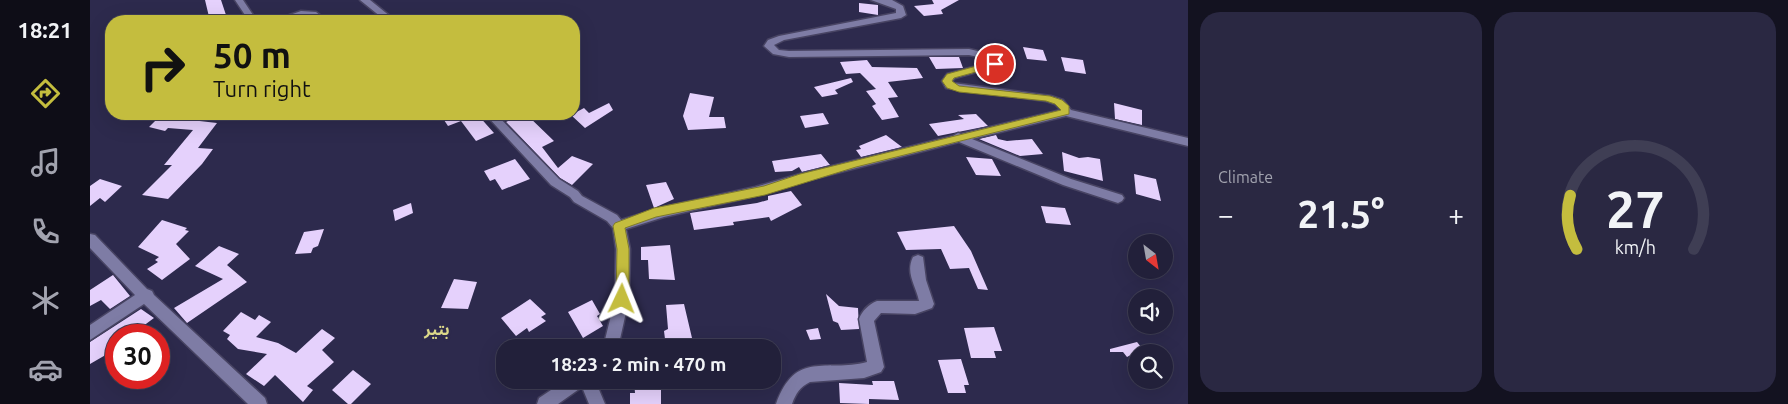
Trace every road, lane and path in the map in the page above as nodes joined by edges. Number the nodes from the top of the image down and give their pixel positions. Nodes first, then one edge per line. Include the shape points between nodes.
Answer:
1 (240, 0) edge
2 (364, 0) edge
3 (875, 0) edge
4 (249, 15) edge
5 (302, 15) edge
6 (317, 15) edge
7 (383, 15) edge
8 (1066, 112) junction
9 (496, 120) edge
10 (958, 137) junction
11 (1188, 142) edge
12 (1118, 198) dead end
13 (619, 226) junction
14 (90, 239) edge
15 (918, 261) dead end
16 (147, 295) junction
17 (90, 333) edge
18 (612, 339) edge
19 (566, 389) edge
20 (591, 389) edge
21 (260, 404) edge
22 (545, 404) edge
23 (597, 404) edge
24 (784, 404) edge

1 - 4 street
2 - 7 street
3 - 8 street via 892,3 900,8 901,15 782,38 769,46 776,52 789,54 969,52 986,56 995,64 951,76 947,81 950,86 1047,98 1059,102
5 - 6 street
8 - 10 street
8 - 11 street
9 - 13 street via 555,182 578,200 612,218
10 - 12 street via 1054,178
10 - 13 street via 765,190 654,213
13 - 18 street via 623,249 622,299
14 - 16 street via 121,273
15 - 24 street via 916,276 927,304 918,309 877,307 866,319 876,366 866,371 814,372 787,390
16 - 17 street
16 - 21 street
19 - 22 street
20 - 23 street

